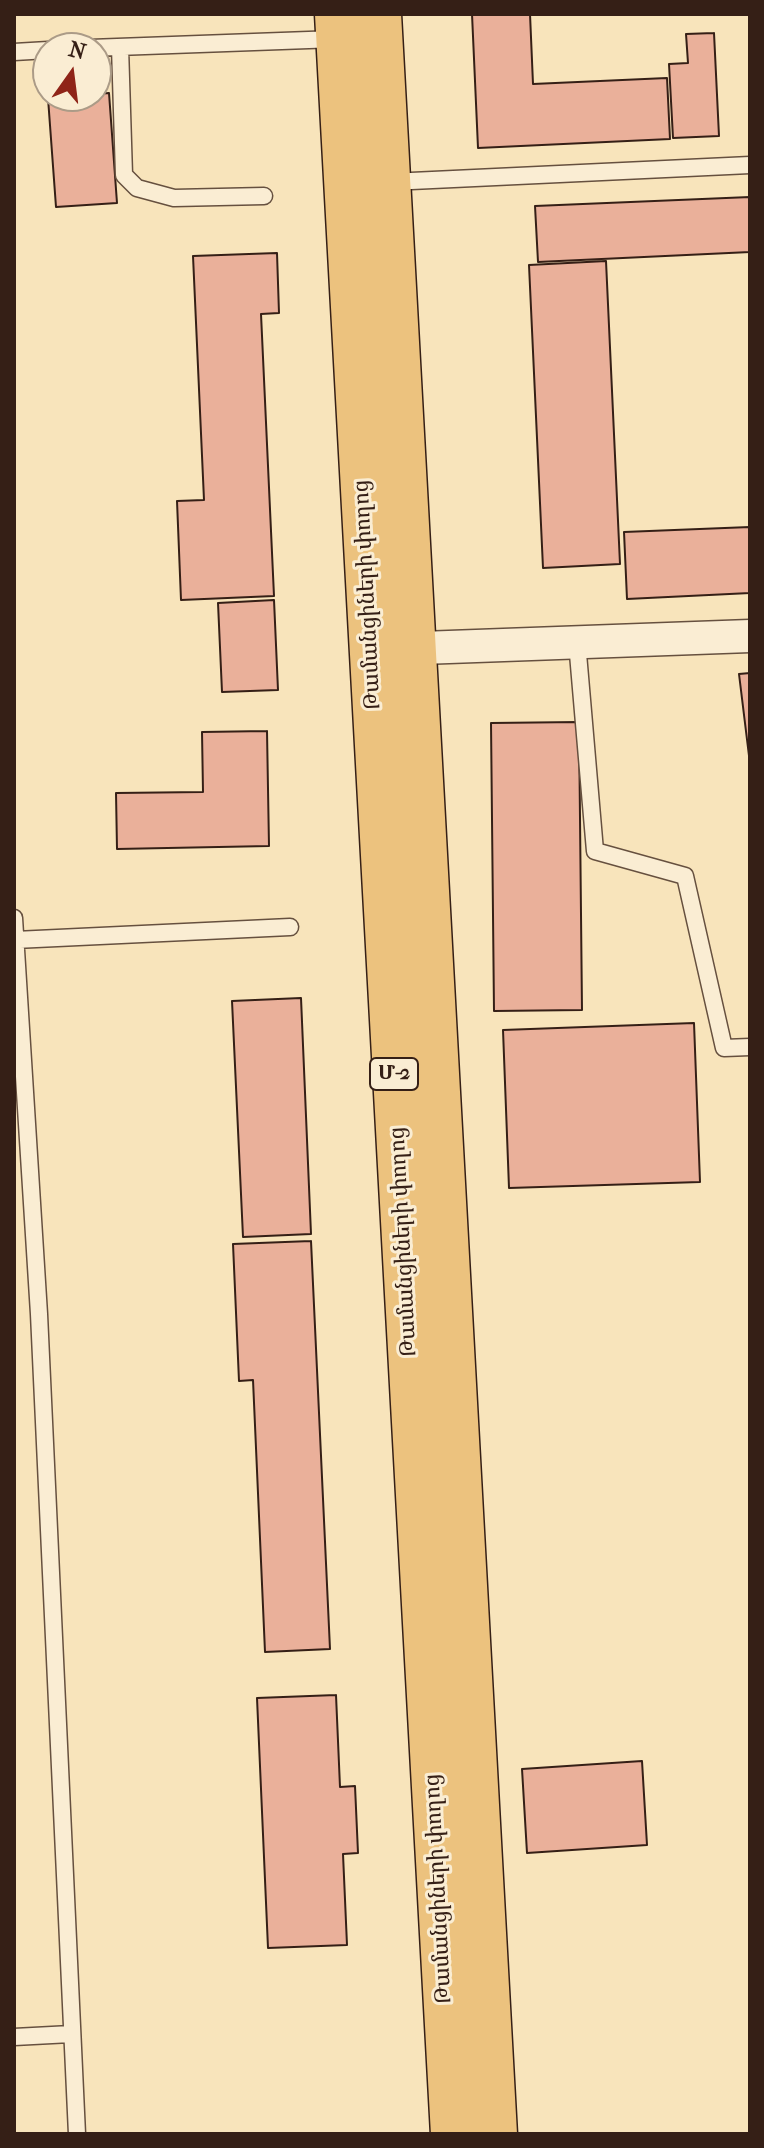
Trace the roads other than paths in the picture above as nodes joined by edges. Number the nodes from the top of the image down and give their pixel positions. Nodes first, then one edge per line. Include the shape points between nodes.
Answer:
1 (379, 14) edge
2 (337, 26) edge
3 (112, 47) edge
4 (120, 47) junction
5 (750, 165) edge
6 (388, 182) junction
7 (264, 196) dead end
8 (750, 636) edge
9 (577, 642) junction
10 (392, 649) junction
11 (14, 918) edge
12 (290, 927) dead end
13 (15, 940) edge
14 (750, 1047) edge
15 (71, 2034) junction
16 (14, 2037) edge
17 (77, 2134) edge
18 (453, 2134) edge
19 (495, 2134) edge

1 - 6 main road, Թամանցիների փողոց / Մ-2
2 - 4 lane
2 - 10 main road, Թամանցիների փողոց / Մ-2
3 - 4 lane
4 - 7 lane via 124,175 137,188 174,198
5 - 6 lane
6 - 10 main road, Թամանցիների փողոց / Մ-2
8 - 9 street
9 - 10 street
9 - 14 lane via 595,851 685,876 724,1048
10 - 18 main road, Թամանցիների փողոց / Մ-2
10 - 19 main road, Թամանցիների փողոց / Մ-2
11 - 13 lane
12 - 13 lane
13 - 15 lane via 40,1330
15 - 16 lane
15 - 17 lane

